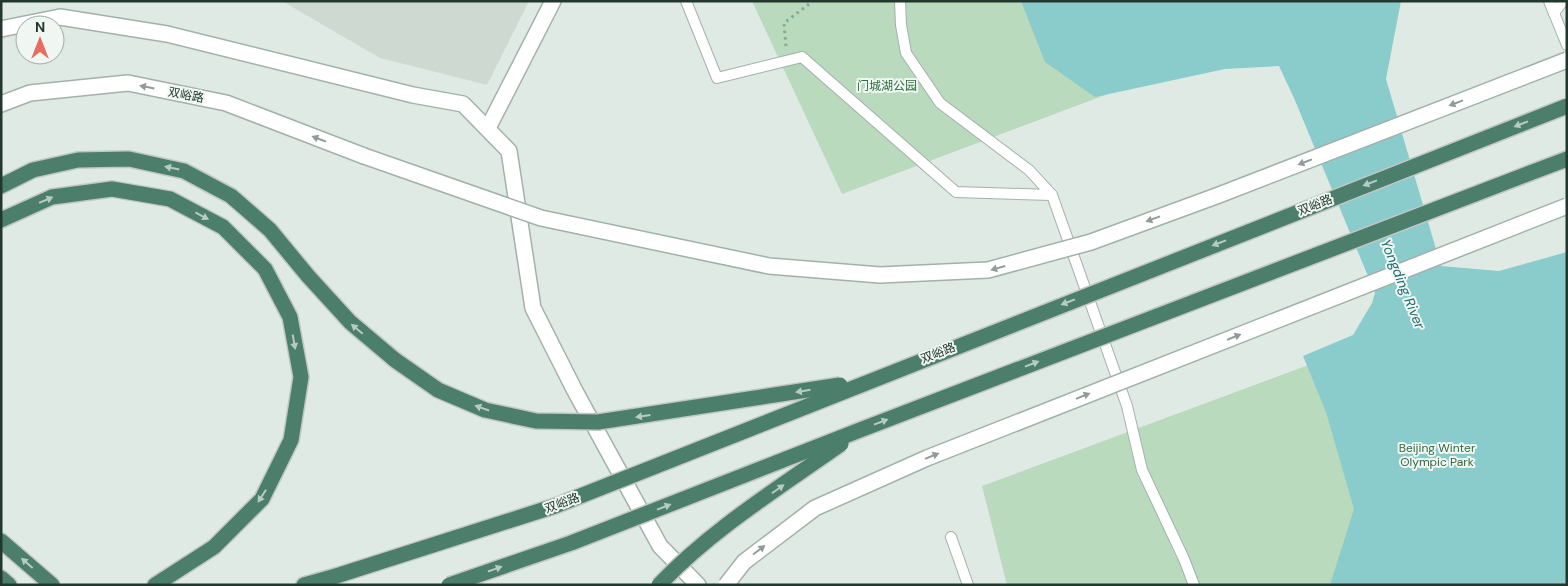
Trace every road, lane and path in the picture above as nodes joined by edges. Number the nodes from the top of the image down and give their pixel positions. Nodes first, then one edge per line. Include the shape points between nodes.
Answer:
1 (553, 1) edge
2 (686, 1) edge
3 (813, 1) edge
4 (900, 1) edge
5 (1549, 1) edge
6 (1563, 1) edge
7 (1554, 13) junction
8 (1, 29) edge
9 (1567, 45) edge
10 (788, 60) junction
11 (1567, 60) edge
12 (1, 104) edge
13 (1567, 106) edge
14 (488, 128) junction
15 (1567, 159) edge
16 (1567, 164) edge
17 (1530, 173) junction
18 (1, 186) edge
19 (1052, 195) junction
20 (1567, 206) edge
21 (1, 220) edge
22 (869, 381) junction
23 (860, 430) junction
24 (951, 537) dead end
25 (1, 541) edge
26 (1, 578) edge
27 (10, 585) edge
28 (52, 585) edge
29 (155, 585) edge
30 (304, 585) edge
31 (449, 585) edge
32 (659, 585) edge
33 (698, 585) edge
34 (726, 585) edge
35 (968, 585) edge
36 (1194, 585) edge

1 - 14 street
2 - 10 lane via 717,78
3 - 10 path via 784,23
4 - 19 lane via 906,53 940,103 1029,170
5 - 7 lane
6 - 7 lane
7 - 9 lane
8 - 14 street via 60,17 166,34 413,95 463,104
10 - 19 lane via 802,57 956,192
11 -> 12 street, 双峪路, bridge via 1091,242 988,270 880,275 769,266 541,218 226,103 128,84 30,93
13 -> 22 highway, 双峪路, bridge
14 - 33 street via 509,151 533,308 574,391 660,546
15 - 17 highway
16 - 17 highway
23 -> 17 highway, bridge
22 -> 18 highway, bridge via 598,422 536,421 485,410 438,390 395,360 350,322 270,230 231,196 184,171 129,159 78,160 33,170
19 - 36 lane via 1127,406 1142,470
34 -> 20 street, bridge via 744,562 815,508 927,458
21 -> 29 highway via 52,197 112,189 170,199 223,227 265,269 290,317 301,377 291,440 262,499 214,547
22 - 30 highway, 双峪路, bridge via 555,506
31 -> 23 highway, bridge via 571,543
32 -> 23 highway, bridge via 676,566 732,521
24 - 35 lane
28 -> 25 highway
26 - 27 highway

